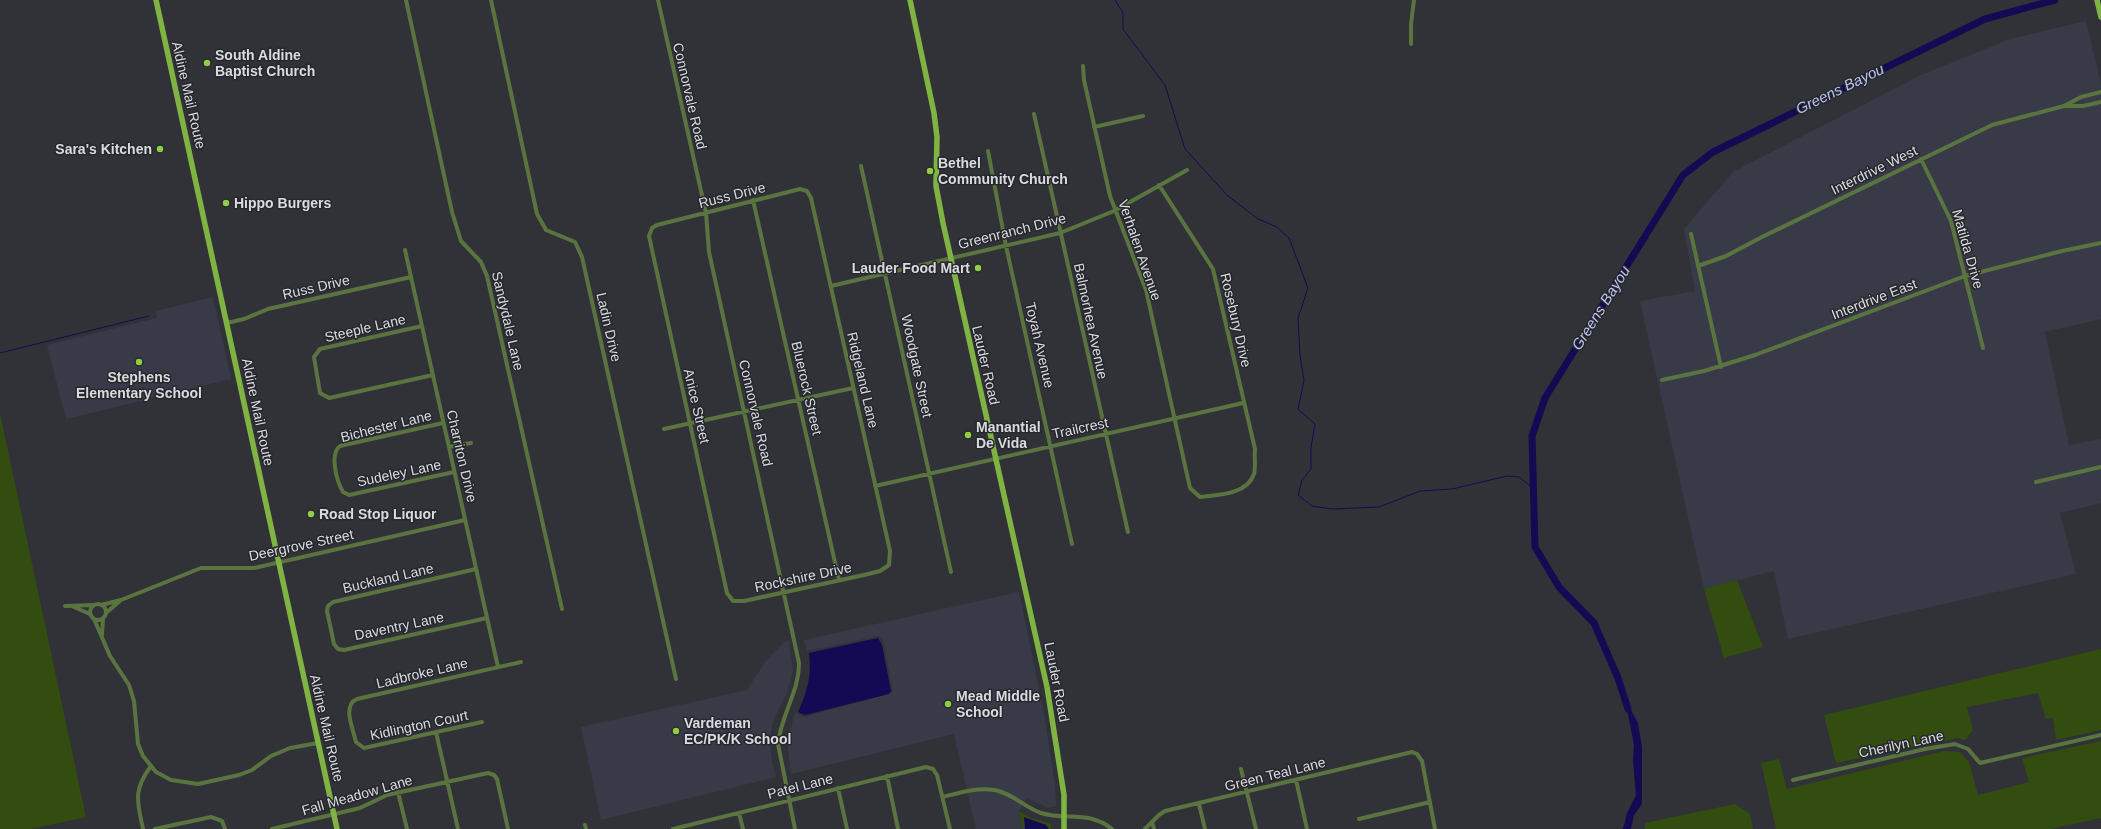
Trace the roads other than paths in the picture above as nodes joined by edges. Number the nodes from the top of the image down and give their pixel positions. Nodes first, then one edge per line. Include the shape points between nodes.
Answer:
1 (156, 0) edge
2 (406, 0) edge
3 (491, 0) edge
4 (658, 0) edge
5 (910, 0) edge
6 (1414, 0) edge
7 (2097, 0) edge
8 (2101, 15) edge
9 (1411, 44) dead end
10 (1083, 66) dead end
11 (2101, 92) edge
12 (2101, 102) edge
13 (2064, 106) junction
14 (1034, 114) dead end
15 (1143, 116) dead end
16 (1094, 127) junction
17 (988, 151) dead end
18 (1921, 159) junction
19 (861, 166) dead end
20 (1187, 170) dead end
21 (1159, 185) junction
22 (807, 191) joint
23 (753, 200) junction
24 (1114, 211) junction
25 (706, 213) junction
26 (662, 223) joint
27 (1060, 233) junction
28 (1691, 234) dead end
29 (2101, 241) edge
30 (1006, 246) junction
31 (405, 250) dead end
32 (950, 258) junction
33 (1698, 266) junction
34 (886, 273) junction
35 (1965, 276) junction
36 (411, 277) junction
37 (831, 286) junction
38 (226, 323) junction
39 (422, 326) junction
40 (1983, 348) dead end
41 (1721, 367) junction
42 (433, 375) junction
43 (1662, 380) dead end
44 (853, 388) junction
45 (799, 399) junction
46 (1243, 403) junction
47 (744, 411) junction
48 (1173, 419) junction
49 (444, 423) junction
50 (690, 424) junction
51 (664, 429) dead end
52 (1105, 434) junction
53 (471, 443) dead end
54 (1051, 446) junction
55 (449, 447) junction
56 (995, 459) junction
57 (2101, 467) edge
58 (454, 472) junction
59 (930, 474) junction
60 (338, 475) joint
61 (2036, 482) dead end
62 (875, 486) junction
63 (1190, 488) joint
64 (465, 520) junction
65 (1128, 532) dead end
66 (1072, 544) dead end
67 (279, 563) junction
68 (476, 569) junction
69 (880, 571) joint
70 (951, 572) dead end
71 (839, 580) junction
72 (785, 592) junction
73 (732, 599) joint
74 (121, 600) junction
75 (94, 605) junction
76 (101, 605) junction
77 (65, 606) dead end
78 (74, 607) junction
79 (562, 609) dead end
80 (106, 613) junction
81 (90, 614) junction
82 (103, 618) junction
83 (487, 618) junction
84 (94, 619) junction
85 (330, 628) joint
86 (102, 635) junction
87 (521, 662) dead end
88 (498, 667) junction
89 (676, 679) dead end
90 (482, 722) dead end
91 (352, 725) joint
92 (436, 732) junction
93 (2101, 735) edge
94 (318, 742) junction
95 (151, 766) junction
96 (1241, 768) dead end
97 (887, 776) junction
98 (1296, 780) junction
99 (1793, 780) dead end
100 (447, 782) junction
101 (838, 788) junction
102 (398, 792) junction
103 (1247, 792) junction
104 (942, 797) junction
105 (789, 800) junction
106 (1430, 802) junction
107 (1199, 804) junction
108 (739, 813) junction
109 (334, 815) junction
110 (1064, 816) junction
111 (1359, 819) dead end
112 (1152, 822) junction
113 (171, 827) edge
114 (691, 827) edge
115 (143, 829) edge
116 (155, 829) edge
117 (225, 829) edge
118 (272, 829) edge
119 (337, 829) edge
120 (407, 829) edge
121 (458, 829) edge
122 (508, 829) edge
123 (673, 829) edge
124 (743, 829) edge
125 (795, 829) edge
126 (847, 829) edge
127 (898, 829) edge
128 (950, 829) edge
129 (1064, 829) edge
130 (1112, 829) edge
131 (1145, 829) edge
132 (1154, 829) edge
133 (1205, 829) edge
134 (1256, 829) edge
135 (1307, 829) edge
136 (1435, 829) edge

1 - 38 main road, Aldine Mail Route
2 - 79 street, Sandydale Lane via 452,212 461,241 481,262 487,276
3 - 89 street, Ladin Drive via 537,214 546,230 575,242 582,257
4 - 25 street, Connorvale Road
5 - 32 main road, Lauder Road via 934,113 936,186
6 - 9 street
7 - 8 main road
10 - 16 street, Verhalen Avenue
11 - 13 street, Interdrive West via 2081,97
12 - 13 street, Interdrive West via 2083,106
13 - 18 street, Interdrive West via 1992,126
14 - 27 street, Balmorhea Avenue
15 - 16 street
16 - 24 street, Verhalen Avenue
17 - 30 street, Toyah Avenue
18 - 33 street, Interdrive West via 1726,256
18 - 35 street, Matilda Drive via 1951,221
19 - 34 street, Woodgate Street
20 - 21 street, Greenranch Drive
21 - 24 street, Greenranch Drive
21 - 46 street, Rosebury Drive via 1213,269
22 - 23 street, Russ Drive via 800,189
22 - 37 street, Ridgeland Lane via 811,198
23 - 25 street, Russ Drive
23 - 45 street, Bluerock Street
24 - 27 street, Greenranch Drive
24 - 48 street, Verhalen Avenue via 1146,290
25 - 26 street, Russ Drive
25 - 47 street, Connorvale Road via 709,252
26 - 50 street, Anice Street via 652,228 649,236
27 - 30 street, Greenranch Drive
27 - 52 street, Balmorhea Avenue
28 - 33 street
29 - 35 street, Interdrive East
30 - 32 street, Greenranch Drive
30 - 54 street, Toyah Avenue
31 - 36 street, Charriton Drive
32 - 34 street, Greenranch Drive
32 - 56 main road, Lauder Road
33 - 41 street
34 - 37 street, Greenranch Drive
34 - 59 street, Woodgate Street
35 - 40 street, Matilda Drive
35 - 41 street, Interdrive East
36 - 38 street, Russ Drive via 268,309
36 - 39 street, Charriton Drive
37 - 44 street, Ridgeland Lane
38 - 67 main road, Aldine Mail Route
39 - 42 street, Charriton Drive
39 - 42 street, Steeple Lane via 320,349 314,357 316,377 320,394 329,398
41 - 43 street, Interdrive East
42 - 49 street, Charriton Drive
44 - 45 street
44 - 62 street, Ridgeland Lane
45 - 47 street
45 - 71 street, Bluerock Street
46 - 48 street, Trailcrest
46 - 63 street, Rosebury Drive via 1255,449 1254,474 1244,488 1230,492 1200,497
47 - 50 street
47 - 72 street, Connorvale Road
48 - 52 street, Trailcrest
48 - 63 street, Verhalen Avenue
49 - 55 street, Charriton Drive
49 - 60 street, Bichester Lane via 340,446 334,455
50 - 51 street
50 - 73 street, Anice Street via 727,593
52 - 54 street, Trailcrest
52 - 65 street, Balmorhea Avenue
53 - 55 street
54 - 56 street, Trailcrest
54 - 66 street, Toyah Avenue
55 - 58 street, Charriton Drive
56 - 59 street, Trailcrest
56 - 110 main road, Lauder Road via 1047,687 1062,777
57 - 61 street
58 - 60 street, Sudeley Lane via 349,495 343,492
58 - 64 street, Charriton Drive
59 - 62 street, Trailcrest
59 - 70 street, Woodgate Street
62 - 69 street, Ridgeland Lane via 890,551 889,565
64 - 67 street, Deergrove Street
64 - 68 street, Charriton Drive
67 - 74 street, Deergrove Street via 254,568 201,568
67 - 94 main road, Aldine Mail Route
68 - 83 street, Charriton Drive
68 - 85 street, Buckland Lane via 333,602 327,611
69 - 71 street, Rockshire Drive
71 - 72 street, Rockshire Drive
72 - 73 street, Rockshire Drive via 744,602
72 - 105 street, Connorvale Road via 799,663 796,690 779,730 778,744
74 - 76 street, Deergrove Street
74 - 80 street, Deergrove Street
75 - 76 street
75 - 78 street
75 - 81 street
76 - 80 street
77 - 78 street
78 - 81 street
80 - 82 street
81 - 84 street
82 - 84 street
82 - 86 street
83 - 85 street, Daventry Lane via 344,650 335,646
83 - 88 street, Charriton Drive
84 - 86 street
86 - 95 street via 110,656 129,685 134,701 138,744
87 - 88 street, Ladbroke Lane
88 - 91 street, Ladbroke Lane via 357,698 349,705
90 - 92 street, Kidlington Court
91 - 92 street, Kidlington Court via 356,742 364,748
92 - 100 street
93 - 99 street, Cherilyn Lane via 1980,763 1968,749 1955,744
94 - 95 street via 290,748 239,775 198,784 171,780 156,772
94 - 109 main road, Aldine Mail Route
95 - 115 street via 138,787 138,806
96 - 103 street
97 - 101 street, Patel Lane
97 - 104 street, Patel Lane via 926,767 933,769
97 - 127 street
98 - 103 street, Green Teal Lane
98 - 106 street, Green Teal Lane via 1408,753 1417,754 1422,761
98 - 135 street
100 - 102 street, Fall Meadow Lane
100 - 121 street
100 - 122 street, Fall Meadow Lane via 488,773 494,775
101 - 105 street, Patel Lane
101 - 126 street
102 - 109 street, Fall Meadow Lane via 360,808
102 - 120 street
103 - 107 street, Green Teal Lane
103 - 134 street
104 - 110 street via 978,789 994,790 1013,796 1040,812
104 - 128 street
105 - 108 street, Patel Lane
105 - 125 street, Connorvale Road
106 - 111 street
106 - 136 street
107 - 112 street, Green Teal Lane via 1165,812
107 - 133 street
108 - 114 street, Patel Lane
108 - 124 street
109 - 118 street, Fall Meadow Lane
109 - 119 main road, Aldine Mail Route
110 - 129 main road, Lauder Road
110 - 130 street via 1089,817
112 - 131 street, Green Teal Lane
112 - 132 street
113 - 116 street
113 - 117 street via 211,817 222,821
114 - 123 street, Patel Lane

